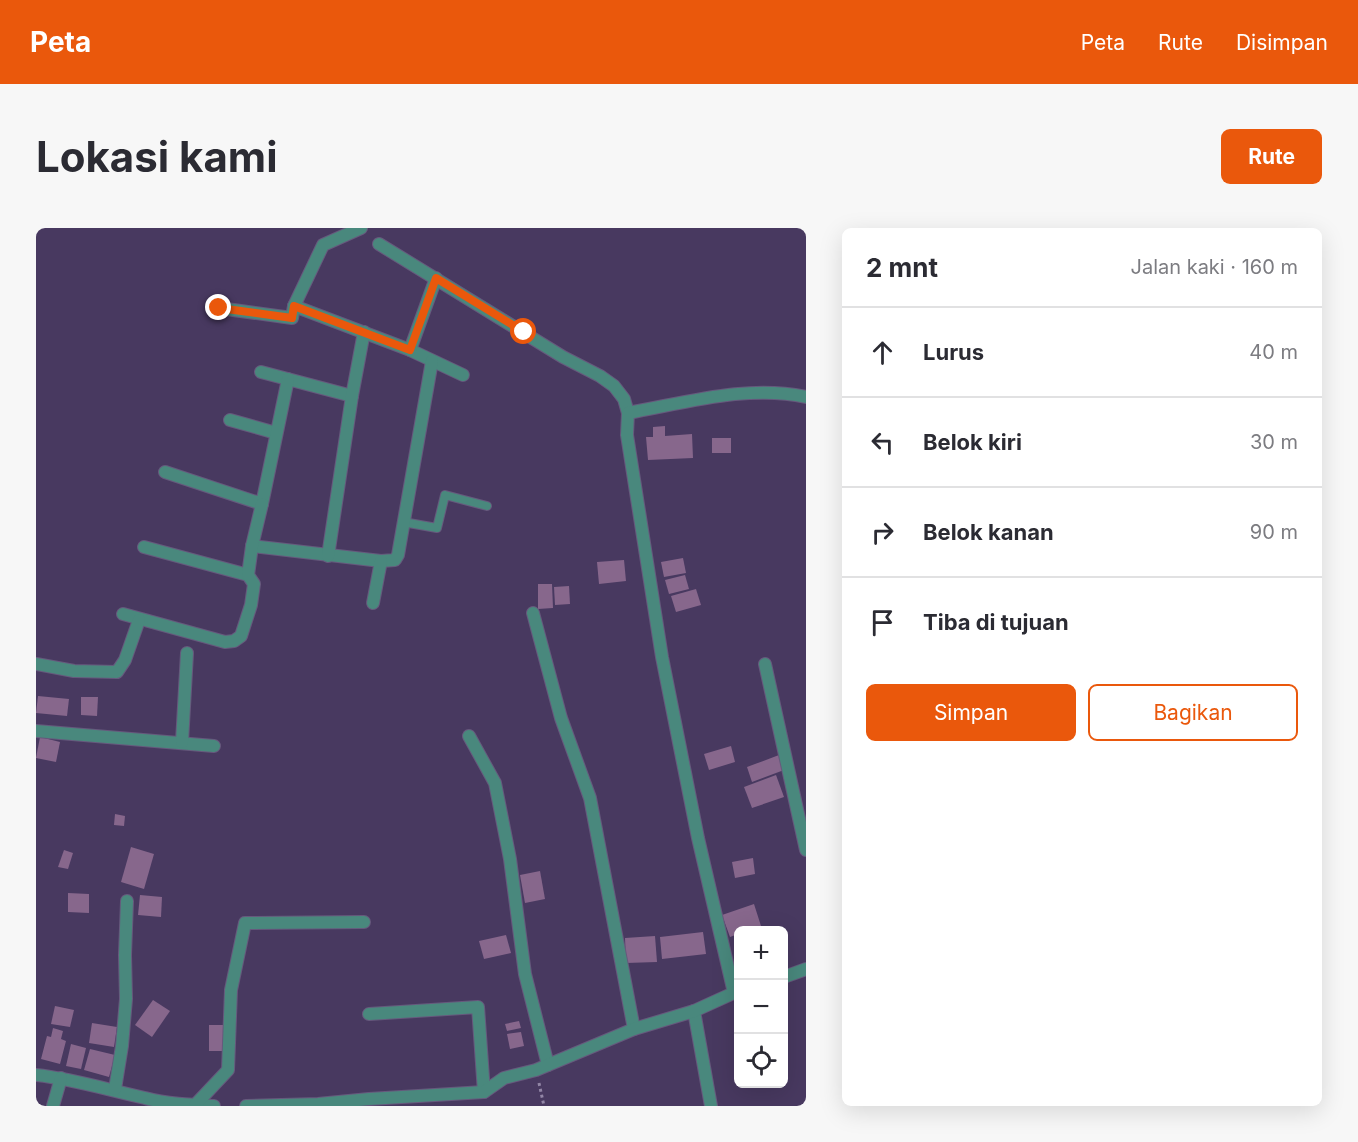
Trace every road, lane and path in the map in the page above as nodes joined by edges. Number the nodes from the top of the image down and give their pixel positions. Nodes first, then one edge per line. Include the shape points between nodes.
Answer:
1 (362, 228) edge
2 (379, 244) dead end
3 (436, 278) junction
4 (294, 306) junction
5 (219, 308) dead end
6 (364, 332) junction
7 (410, 350) junction
8 (432, 362) junction
9 (261, 372) dead end
10 (463, 375) dead end
11 (288, 379) junction
12 (352, 396) junction
13 (806, 397) edge
14 (628, 413) junction
15 (230, 420) dead end
16 (276, 433) junction
17 (165, 472) dead end
18 (262, 504) junction
19 (487, 506) dead end
20 (403, 522) junction
21 (252, 546) junction
22 (144, 547) dead end
23 (328, 556) junction
24 (381, 561) junction
25 (248, 575) junction
26 (374, 603) dead end
27 (533, 613) dead end
28 (123, 614) dead end
29 (139, 620) junction
30 (187, 653) dead end
31 (36, 664) edge
32 (765, 664) dead end
33 (36, 731) edge
34 (469, 736) dead end
35 (182, 742) junction
36 (214, 746) dead end
37 (806, 850) edge
38 (127, 902) dead end
39 (364, 922) dead end
40 (806, 969) edge
41 (788, 974) edge
42 (734, 984) edge
43 (734, 993) edge
44 (694, 1011) junction
45 (369, 1014) dead end
46 (634, 1029) junction
47 (542, 1067) junction
48 (36, 1075) edge
49 (61, 1078) junction
50 (115, 1089) junction
51 (484, 1092) junction
52 (195, 1105) edge
53 (318, 1105) edge
54 (53, 1106) edge
55 (214, 1106) edge
56 (246, 1106) edge
57 (544, 1106) edge
58 (711, 1106) edge

1 - 4 street via 323,246
2 - 3 street
3 - 7 street
3 - 14 street via 607,381 624,399
4 - 5 street via 292,318
4 - 6 street
6 - 7 street
6 - 12 street
7 - 8 street
8 - 10 street
8 - 20 street
9 - 11 street
11 - 12 street
11 - 16 street
12 - 23 street
13 - 14 street via 787,393 728,395
14 - 42 street via 627,435 662,657 698,838
15 - 16 street
16 - 18 street
17 - 18 street
18 - 21 street
19 - 20 lane via 445,495 437,528
20 - 24 street via 398,555 395,560
21 - 23 street
21 - 25 street
22 - 25 street
23 - 24 street
24 - 26 street
25 - 29 street via 254,584 251,605 241,636 234,641
27 - 46 street via 561,718 590,798
28 - 29 street
29 - 31 street via 117,672 74,671
30 - 35 street
32 - 37 street
33 - 35 street
34 - 47 street via 495,783
35 - 36 street
38 - 50 street via 126,999
39 - 52 street via 245,923 231,990 228,1070
40 - 41 street
43 - 44 street
44 - 46 street
44 - 58 street
45 - 51 street via 478,1007
46 - 47 street
47 - 51 street via 504,1078
47 - 57 path
48 - 49 street
49 - 50 street
49 - 54 street
50 - 52 street via 146,1099
51 - 53 street
52 - 55 street
53 - 56 street

